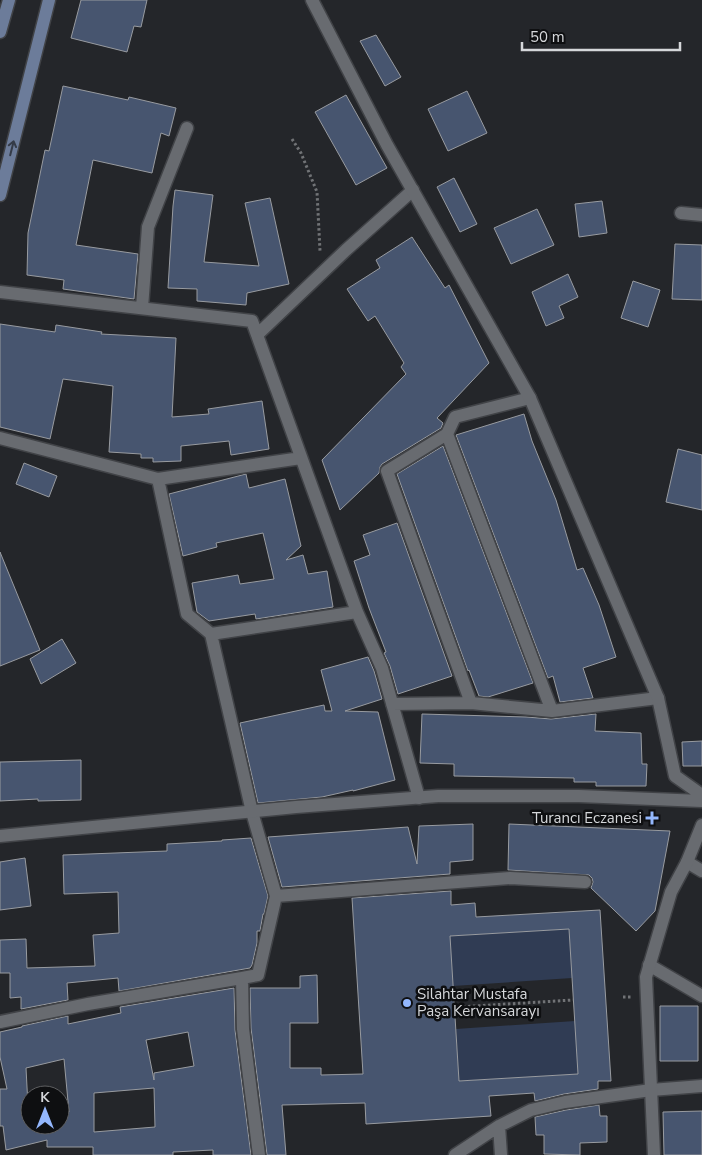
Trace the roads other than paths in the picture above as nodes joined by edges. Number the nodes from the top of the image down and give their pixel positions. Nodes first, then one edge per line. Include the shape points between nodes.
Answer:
1 (9, 0) edge
2 (50, 0) edge
3 (312, 0) edge
4 (0, 32) edge
5 (187, 128) dead end
6 (413, 190) junction
7 (0, 195) edge
8 (681, 213) dead end
9 (702, 215) edge
10 (0, 292) edge
11 (142, 308) junction
12 (257, 336) junction
13 (530, 398) junction
14 (447, 434) junction
15 (0, 438) edge
16 (301, 458) junction
17 (158, 479) junction
18 (357, 612) junction
19 (211, 634) junction
20 (658, 698) junction
21 (471, 703) junction
22 (392, 704) junction
23 (552, 711) junction
24 (702, 795) edge
25 (419, 798) junction
26 (702, 801) edge
27 (252, 812) junction
28 (702, 825) edge
29 (0, 836) edge
30 (687, 862) junction
31 (702, 871) edge
32 (584, 882) dead end
33 (276, 896) junction
34 (650, 965) junction
35 (242, 978) junction
36 (702, 996) edge
37 (0, 1022) edge
38 (702, 1086) edge
39 (651, 1090) junction
40 (499, 1126) junction
41 (259, 1155) edge
42 (455, 1155) edge
43 (501, 1155) edge
44 (654, 1155) edge

1 - 4 main road
7 -> 2 main road
3 - 6 street
5 - 11 street via 148,227
6 - 12 street
6 - 13 street
8 - 9 street
10 - 11 street
11 - 12 street via 252,321
12 - 16 street
13 - 14 street via 455,416
13 - 20 street
14 - 21 street via 387,471
14 - 23 street
15 - 17 street
16 - 17 street
16 - 18 street
17 - 19 street via 187,614
18 - 19 street
18 - 22 street via 382,668
19 - 27 street
20 - 23 street
20 - 24 street via 675,776
21 - 22 street
21 - 23 street
22 - 25 street
25 - 26 street via 579,796
25 - 27 street
27 - 29 street
27 - 33 street
28 - 30 street
30 - 31 street
30 - 34 street via 671,892
32 - 33 street via 510,878
33 - 35 street via 258,975
34 - 36 street
34 - 39 street via 646,977
35 - 37 street
35 - 41 street via 243,1029
38 - 39 street
39 - 40 street via 531,1110
39 - 44 street
40 - 42 street
40 - 43 street

